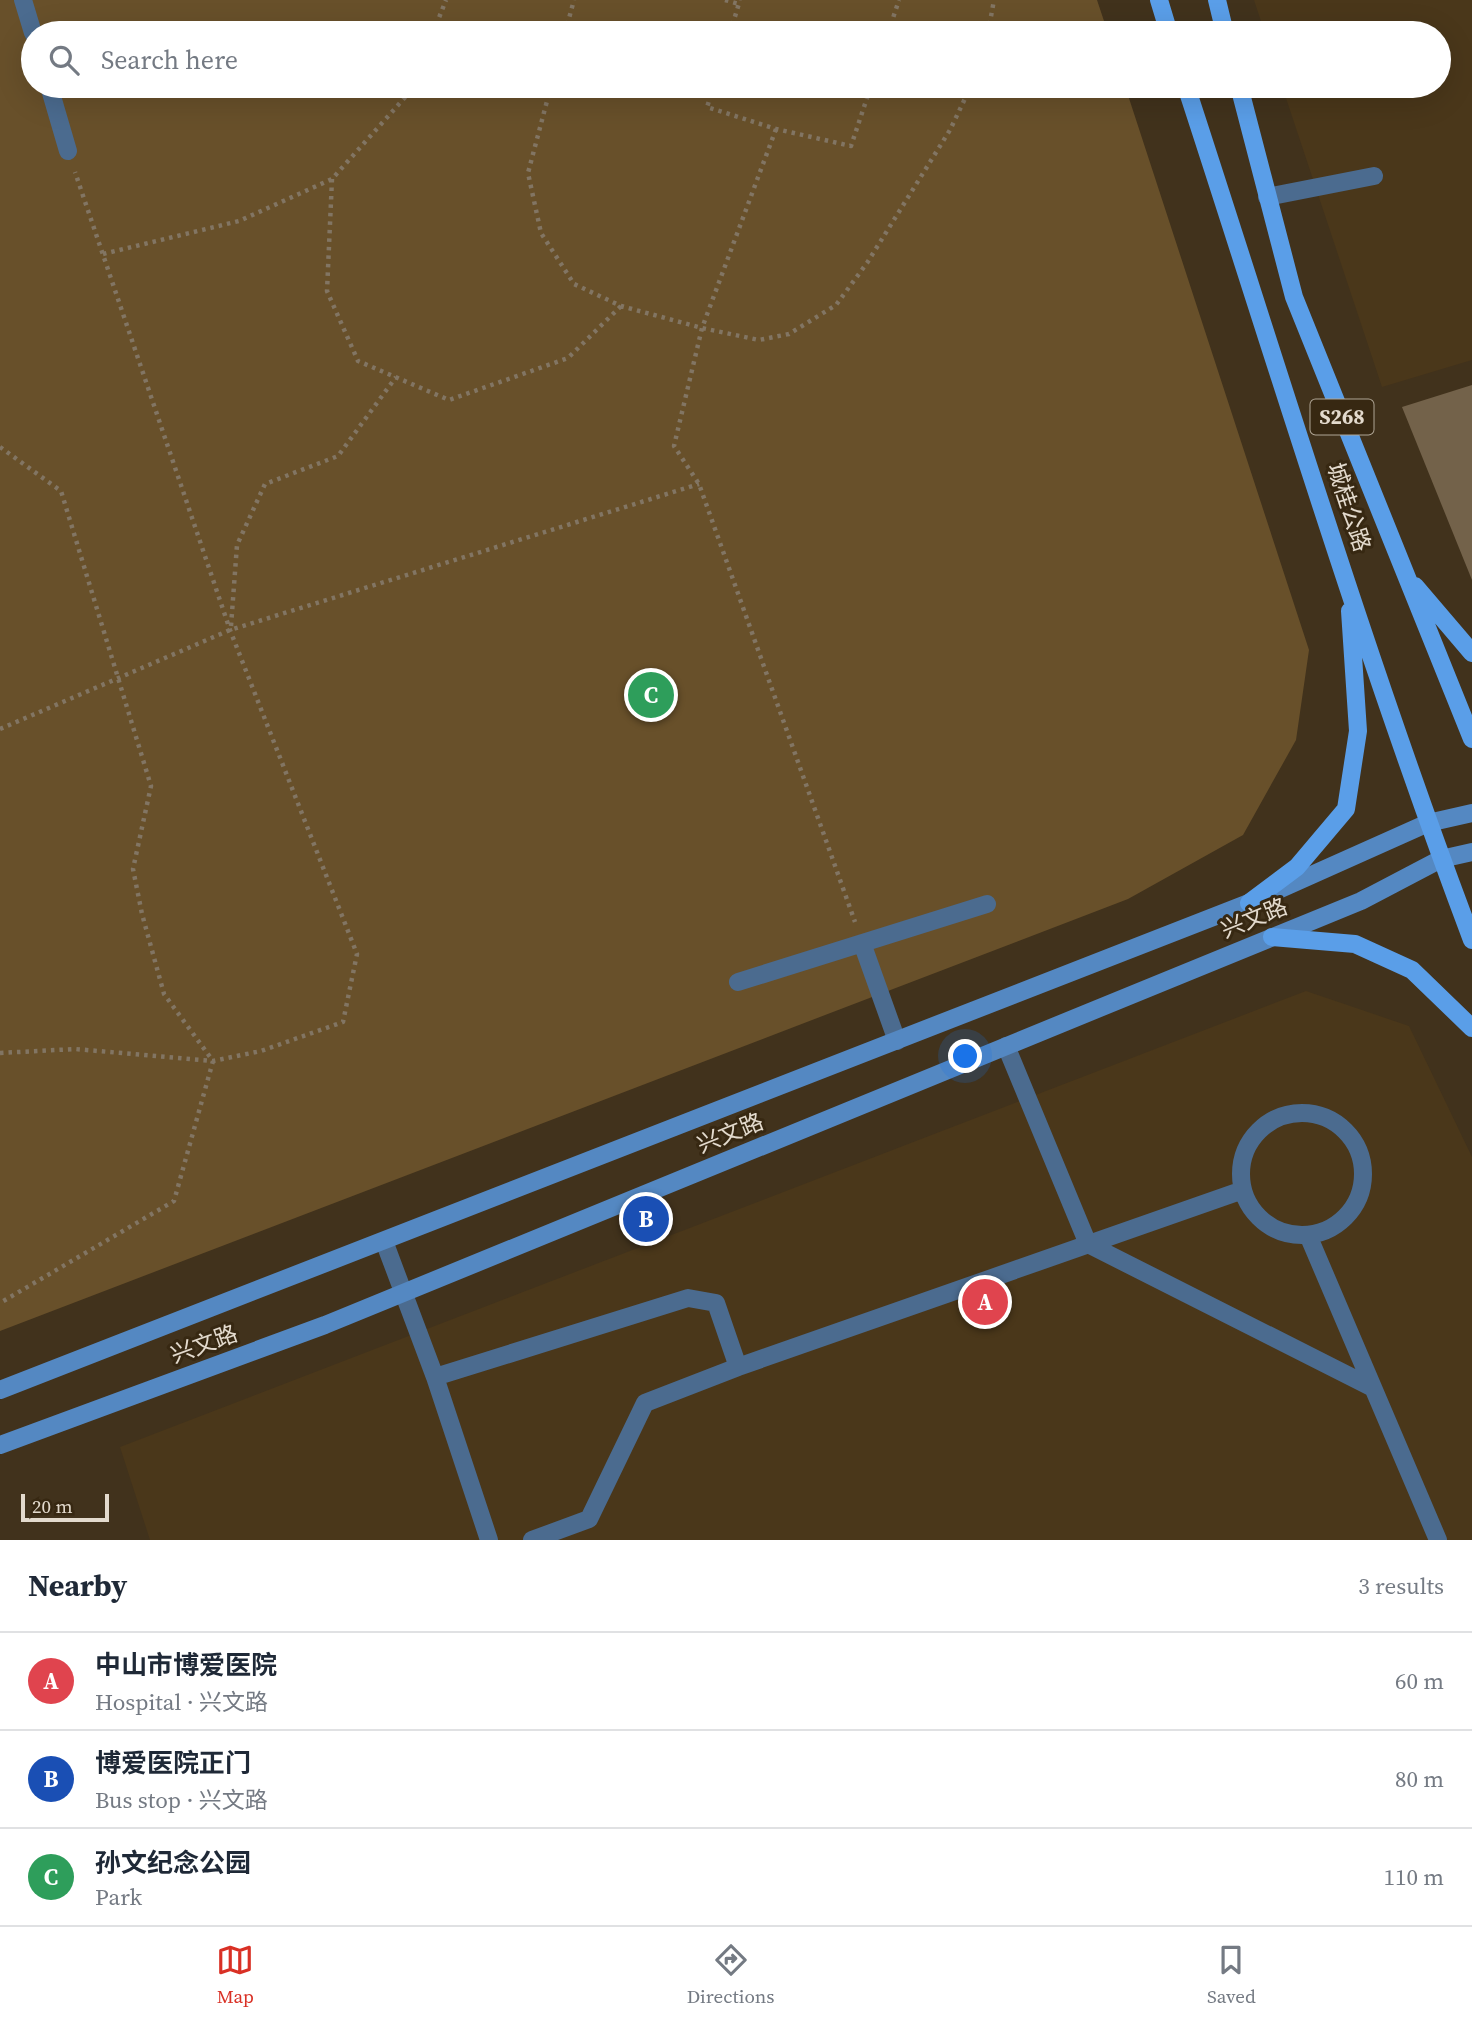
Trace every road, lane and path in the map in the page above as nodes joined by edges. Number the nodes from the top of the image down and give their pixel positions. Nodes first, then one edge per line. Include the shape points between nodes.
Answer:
1 (23, 0) edge
2 (446, 0) edge
3 (573, 0) edge
4 (725, 0) edge
5 (899, 0) edge
6 (994, 0) edge
7 (1159, 0) edge
8 (1217, 0) edge
9 (739, 2) edge
10 (29, 21) edge
11 (438, 21) edge
12 (568, 21) edge
13 (733, 21) edge
14 (892, 21) edge
15 (990, 21) edge
16 (1165, 21) edge
17 (1222, 21) edge
18 (53, 98) edge
19 (404, 98) edge
20 (548, 98) edge
21 (710, 98) edge
22 (867, 98) edge
23 (965, 98) edge
24 (1190, 98) edge
25 (1242, 98) edge
26 (776, 129) junction
27 (68, 151) joint
28 (1374, 176) dead end
29 (332, 179) junction
30 (1267, 197) junction
31 (103, 254) junction
32 (621, 306) junction
33 (702, 328) junction
34 (397, 377) junction
35 (0, 447) edge
36 (699, 484) junction
37 (1404, 573) junction
38 (1349, 587) junction
39 (230, 630) junction
40 (1472, 653) edge
41 (119, 678) junction
42 (0, 729) edge
43 (1472, 739) edge
44 (1472, 813) edge
45 (1428, 823) junction
46 (1472, 852) edge
47 (1441, 859) junction
48 (987, 904) dead end
49 (1249, 904) junction
50 (1272, 937) junction
51 (1472, 940) edge
52 (862, 943) junction
53 (738, 982) dead end
54 (1472, 1028) edge
55 (897, 1041) junction
56 (1006, 1046) junction
57 (0, 1053) edge
58 (213, 1061) junction
59 (1243, 1190) junction
60 (1308, 1235) junction
61 (384, 1241) junction
62 (1088, 1244) junction
63 (403, 1293) junction
64 (0, 1303) edge
65 (738, 1367) junction
66 (435, 1377) junction
67 (1373, 1388) junction
68 (0, 1390) edge
69 (0, 1445) edge
70 (489, 1540) edge
71 (532, 1540) edge
72 (1438, 1540) edge

1 - 10 street
2 - 11 path
3 - 12 path
4 - 9 path
5 - 14 path
6 - 15 path
7 - 16 main road
8 - 17 main road
9 - 13 path
18 - 27 street
19 - 29 path
20 - 32 path via 528,173 541,233 574,284
21 - 26 path via 707,107
22 - 26 path via 851,146
23 - 33 path via 867,263 835,305 789,334 759,340
24 - 38 main road, 城桂公路 / S268
25 - 30 main road, 城桂公路 / S268
26 - 33 path
27 - 31 path
28 - 30 street
29 - 31 path via 239,221
29 - 34 path via 327,291 358,361
30 - 37 main road, 城桂公路 / S268 via 1294,296
31 - 39 path
32 - 33 path
32 - 34 path via 568,358 449,400
33 - 36 path via 674,446
34 - 39 path via 338,456 265,484 237,545
35 - 41 path via 61,491
36 - 39 path
36 - 52 path
37 - 40 main road
37 - 43 main road, 城桂公路 / S268
38 - 45 main road, 城桂公路 / S268
38 - 49 main road via 1358,731 1346,809 1297,867
39 - 41 path
39 - 58 path via 357,954 343,1022 261,1051
41 - 42 path
41 - 58 path via 151,786 133,869 142,914 164,994
44 - 45 main road, 兴文路
45 - 47 main road, 城桂公路 / S268
45 - 49 main road, 兴文路
46 - 47 main road, 兴文路
47 - 50 main road, 兴文路 via 1361,901
47 - 51 main road, 城桂公路 / S268
48 - 52 street
49 - 55 main road, 兴文路
50 - 54 main road via 1355,944 1378,954 1412,970
50 - 56 main road, 兴文路
52 - 53 street
52 - 55 street
55 - 61 main road, 兴文路
56 - 62 street
56 - 63 main road, 兴文路
57 - 58 path via 75,1049
58 - 64 path via 174,1201
59 - 60 street via 1252,1209 1267,1224 1287,1233
59 - 60 street via 1241,1169 1246,1149 1272,1121 1309,1113 1344,1129 1362,1162 1358,1199 1345,1217
59 - 62 street
60 - 67 street
61 - 63 street
61 - 68 main road, 兴文路
62 - 65 street
62 - 67 street
63 - 66 street
63 - 69 main road, 兴文路
65 - 66 street via 716,1303 688,1298
65 - 71 street via 645,1403 589,1519
66 - 70 street
67 - 72 street

